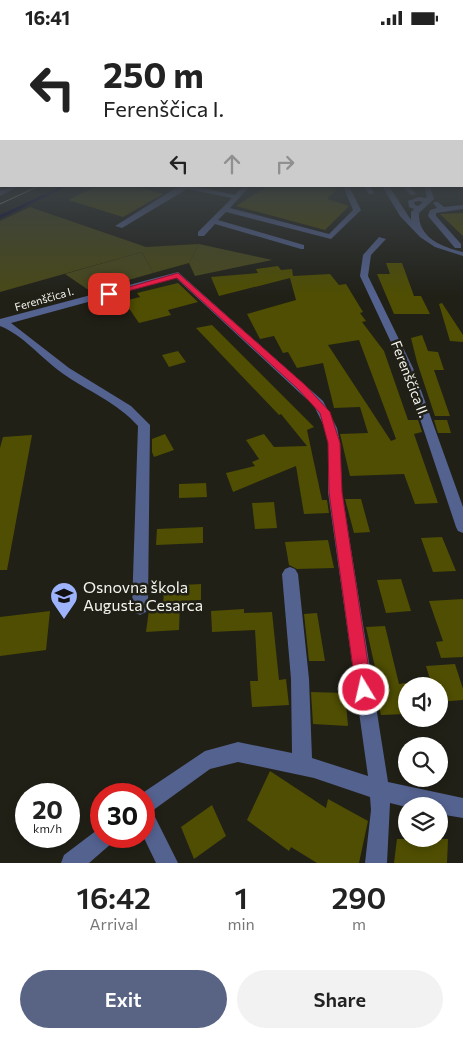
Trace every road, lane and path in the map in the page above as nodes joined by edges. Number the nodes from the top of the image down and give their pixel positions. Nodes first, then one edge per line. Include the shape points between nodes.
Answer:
1 (131, 219) edge
2 (215, 219) edge
3 (261, 219) edge
4 (349, 219) edge
5 (404, 219) edge
6 (414, 219) edge
7 (434, 219) edge
8 (213, 221) junction
9 (119, 226) dead end
10 (417, 227) junction
11 (201, 234) dead end
12 (382, 239) dead end
13 (458, 246) dead end
14 (301, 247) dead end
15 (463, 254) edge
16 (1, 322) edge
17 (463, 527) edge
18 (290, 575) dead end
19 (140, 607) dead end
20 (302, 765) junction
21 (379, 790) junction
22 (155, 796) edge
23 (463, 807) edge
24 (155, 838) edge
25 (90, 848) edge
26 (72, 863) edge
27 (168, 863) edge
28 (376, 863) edge

1 - 9 street
2 - 8 street
3 - 4 street via 331,237
5 - 10 street
6 - 10 street
7 - 13 street
8 - 11 street
8 - 14 street
10 - 15 street via 439,248
12 - 17 street, Ferenščica II. via 368,253 364,276 408,368
16 - 19 street via 144,425
16 - 21 street, Ferenščica I. via 178,275 325,412 334,443 336,492
18 - 20 street via 300,679
20 - 21 street
20 - 22 street via 238,752 192,768
21 - 23 street
21 - 28 street via 381,810
24 - 27 street
25 - 26 street

